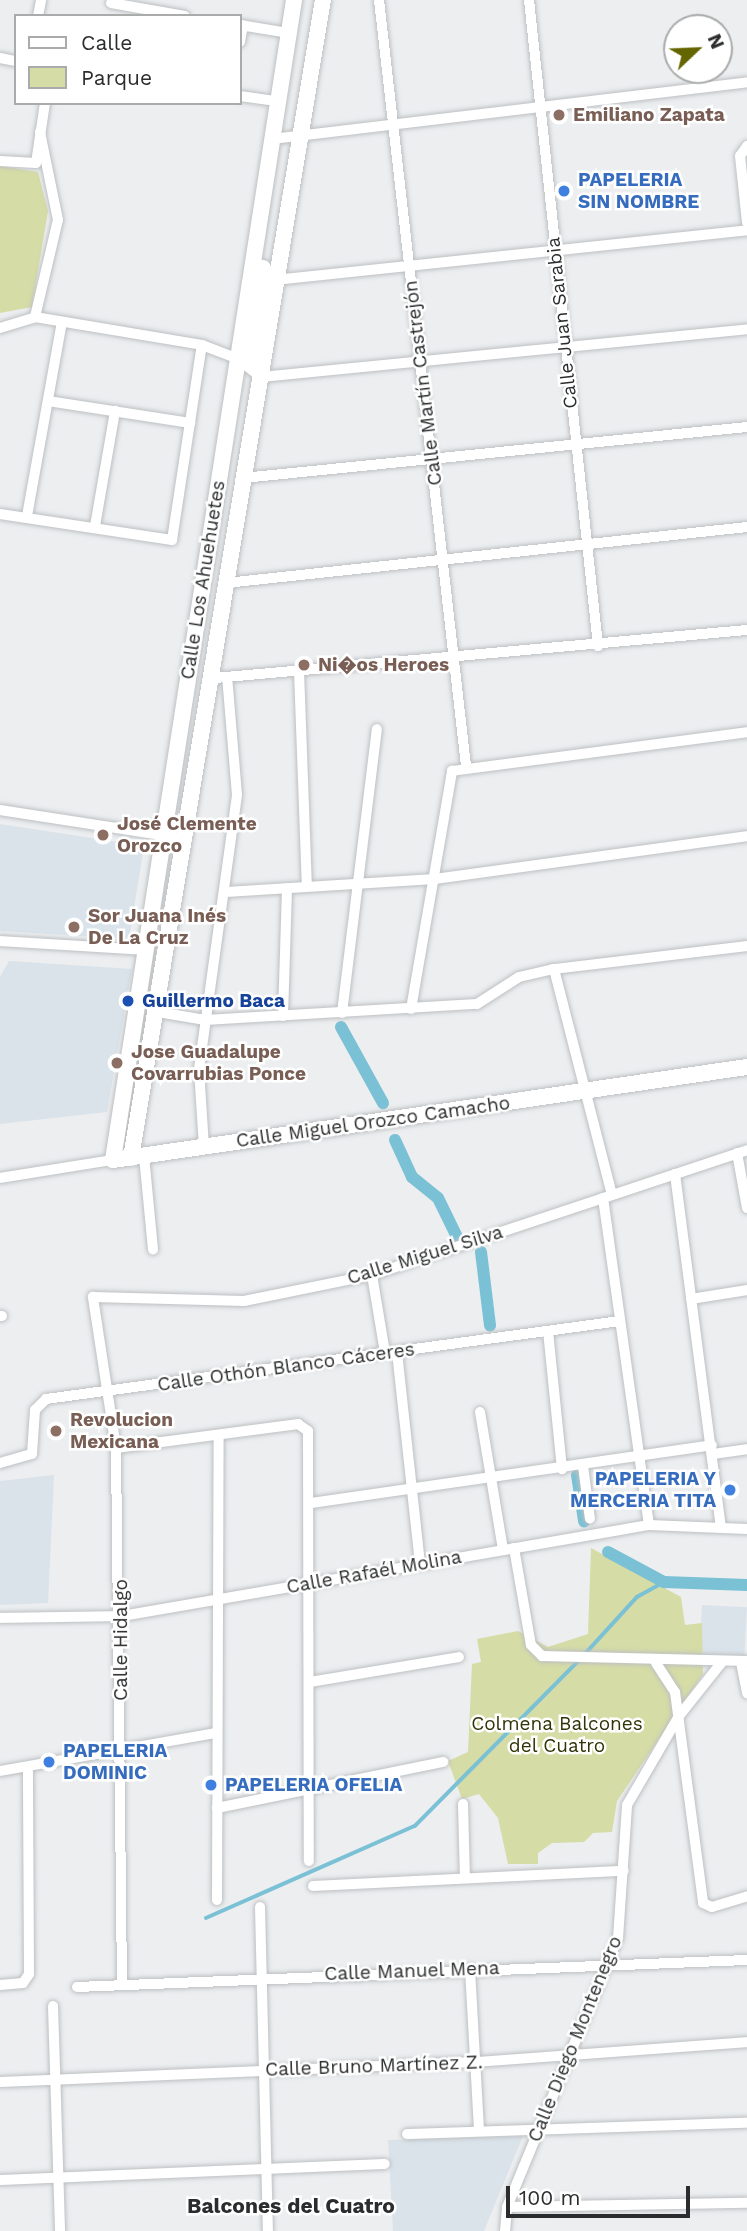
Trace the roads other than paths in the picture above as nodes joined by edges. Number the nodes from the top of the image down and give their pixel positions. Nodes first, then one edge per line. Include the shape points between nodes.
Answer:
1 (294, 0) edge
2 (323, 0) edge
3 (333, 0) edge
4 (379, 0) edge
5 (529, 0) edge
6 (111, 2) edge
7 (174, 14) edge
8 (242, 25) edge
9 (289, 33) junction
10 (747, 82) edge
11 (242, 96) edge
12 (277, 101) junction
13 (45, 105) edge
14 (539, 110) junction
15 (389, 125) junction
16 (40, 132) junction
17 (298, 136) junction
18 (272, 139) junction
19 (744, 147) edge
20 (0, 161) edge
21 (262, 210) junction
22 (747, 223) edge
23 (747, 230) edge
24 (555, 250) junction
25 (409, 266) junction
26 (275, 280) junction
27 (35, 317) junction
28 (62, 322) junction
29 (0, 328) edge
30 (747, 328) edge
31 (202, 345) junction
32 (565, 350) junction
33 (236, 358) junction
34 (420, 364) junction
35 (261, 377) junction
36 (48, 401) junction
37 (116, 411) junction
38 (190, 423) junction
39 (747, 427) edge
40 (574, 444) junction
41 (432, 459) junction
42 (243, 478) junction
43 (0, 514) edge
44 (27, 516) junction
45 (94, 526) junction
46 (747, 527) edge
47 (586, 544) junction
48 (444, 559) junction
49 (226, 583) junction
50 (747, 630) edge
51 (598, 646) junction
52 (455, 661) junction
53 (299, 671) junction
54 (221, 678) junction
55 (377, 729) dead end
56 (747, 732) edge
57 (466, 766) junction
58 (0, 810) edge
59 (164, 835) junction
60 (747, 836) edge
61 (181, 838) junction
62 (434, 878) junction
63 (362, 882) junction
64 (307, 886) junction
65 (287, 888) junction
66 (227, 892) junction
67 (0, 941) edge
68 (747, 946) edge
69 (146, 950) junction
70 (554, 969) junction
71 (411, 1009) junction
72 (152, 1011) junction
73 (342, 1013) junction
74 (283, 1016) junction
75 (205, 1020) junction
76 (747, 1067) edge
77 (586, 1091) junction
78 (205, 1147) junction
79 (742, 1151) edge
80 (138, 1157) junction
81 (113, 1160) junction
82 (675, 1174) junction
83 (0, 1178) edge
84 (607, 1196) junction
85 (747, 1208) edge
86 (153, 1250) dead end
87 (372, 1275) junction
88 (747, 1290) edge
89 (93, 1297) joint
90 (691, 1299) junction
91 (620, 1321) junction
92 (548, 1331) junction
93 (391, 1353) junction
94 (109, 1390) junction
95 (480, 1412) dead end
96 (219, 1435) junction
97 (116, 1448) junction
98 (747, 1449) edge
99 (712, 1450) junction
100 (641, 1457) junction
101 (0, 1462) edge
102 (583, 1466) junction
103 (562, 1469) junction
104 (491, 1477) junction
105 (412, 1488) junction
106 (310, 1503) junction
107 (590, 1519) dead end
108 (649, 1525) junction
109 (721, 1527) junction
110 (747, 1529) edge
111 (508, 1549) junction
112 (420, 1564) junction
113 (311, 1582) junction
114 (218, 1598) junction
115 (122, 1616) junction
116 (0, 1618) edge
117 (459, 1657) dead end
118 (744, 1661) edge
119 (722, 1662) junction
120 (656, 1663) junction
121 (310, 1682) junction
122 (747, 1693) edge
123 (679, 1716) junction
124 (216, 1733) junction
125 (121, 1750) junction
126 (443, 1762) dead end
127 (28, 1767) junction
128 (0, 1771) edge
129 (309, 1790) junction
130 (463, 1804) dead end
131 (217, 1808) junction
132 (309, 1861) dead end
133 (624, 1871) junction
134 (465, 1878) junction
135 (313, 1886) dead end
136 (747, 1896) edge
137 (217, 1900) dead end
138 (260, 1907) dead end
139 (747, 1960) edge
140 (605, 1964) junction
141 (470, 1969) junction
142 (262, 1976) junction
143 (0, 1985) edge
144 (122, 1985) junction
145 (77, 1987) dead end
146 (53, 2006) dead end
147 (747, 2042) edge
148 (566, 2055) junction
149 (476, 2062) junction
150 (264, 2071) junction
151 (55, 2080) junction
152 (0, 2082) edge
153 (747, 2123) edge
154 (479, 2128) junction
155 (538, 2129) junction
156 (407, 2134) dead end
157 (384, 2164) dead end
158 (266, 2169) junction
159 (58, 2178) junction
160 (0, 2180) edge
161 (747, 2203) edge
162 (507, 2207) junction
163 (60, 2231) edge
164 (268, 2231) edge
165 (505, 2231) edge

1 - 9 street, Calle Los Ahuehuetes
2 - 3 street
2 - 17 street, Calle Los Ahuehuetes
4 - 15 street, Calle Martín Castrejón
5 - 14 street, Calle Juan Sarabia
6 - 7 street
8 - 9 street
9 - 12 street, Calle Los Ahuehuetes
10 - 14 street
11 - 12 street
12 - 18 street, Calle Los Ahuehuetes
13 - 16 street
14 - 15 street
14 - 24 street, Calle Juan Sarabia
15 - 17 street
15 - 25 street, Calle Martín Castrejón
16 - 20 street via 35,164
16 - 27 street via 58,220
17 - 18 street
17 - 26 street, Calle Los Ahuehuetes
18 - 21 street, Calle Los Ahuehuetes
19 - 22 street
21 - 33 street, Calle Los Ahuehuetes
21 - 35 street via 267,232 251,354
23 - 24 street
24 - 25 street
24 - 32 street, Calle Juan Sarabia
25 - 26 street
25 - 34 street, Calle Martín Castrejón
26 - 35 street, Calle Los Ahuehuetes
27 - 28 street
27 - 29 street
28 - 31 street
28 - 36 street
30 - 32 street
31 - 33 street
31 - 38 street
32 - 34 street
32 - 40 street, Calle Juan Sarabia
33 - 35 street
33 - 59 street, Calle Los Ahuehuetes
34 - 35 street
34 - 41 street, Calle Martín Castrejón
35 - 42 street, Calle Los Ahuehuetes
36 - 37 street
36 - 44 street
37 - 38 street
37 - 45 street
38 - 45 street via 174,538
39 - 40 street
40 - 41 street
40 - 47 street, Calle Juan Sarabia
41 - 42 street
41 - 48 street, Calle Martín Castrejón
42 - 49 street, Calle Los Ahuehuetes
43 - 44 street
44 - 45 street
46 - 47 street
47 - 48 street
47 - 51 street, Calle Juan Sarabia
48 - 49 street
48 - 52 street, Calle Martín Castrejón
49 - 54 street, Calle Los Ahuehuetes
50 - 51 street
51 - 52 street
52 - 53 street
52 - 57 street, Calle Martín Castrejón
53 - 54 street
53 - 64 street
54 - 61 street, Calle Los Ahuehuetes
54 - 66 street via 238,786
55 - 63 street
56 - 57 street
57 - 62 street via 452,771 444,786
58 - 59 street
59 - 61 street
59 - 69 street, Calle Los Ahuehuetes
60 - 62 street
61 - 72 street, Calle Los Ahuehuetes
62 - 63 street
62 - 71 street
63 - 64 street
63 - 73 street
64 - 65 street
65 - 66 street
65 - 74 street
66 - 75 street
67 - 69 street
68 - 70 street
69 - 81 street, Calle Los Ahuehuetes
70 - 71 street via 519,977 482,1003
70 - 77 street
71 - 73 street
72 - 75 street
72 - 80 street, Calle Los Ahuehuetes
73 - 74 street
74 - 75 street
75 - 78 street via 199,1069
76 - 77 street, Calle Miguel Orozco Camacho
77 - 78 street, Calle Miguel Orozco Camacho
77 - 84 street
78 - 80 street, Calle Miguel Orozco Camacho
79 - 82 street, Calle Miguel Silva
79 - 85 street
80 - 81 street, Calle Miguel Orozco Camacho
80 - 86 street
81 - 83 street, Calle Miguel Orozco Camacho
82 - 84 street, Calle Miguel Silva
82 - 90 street
84 - 87 street, Calle Miguel Silva
84 - 91 street
87 - 89 street, Calle Miguel Silva via 244,1301
87 - 93 street
88 - 90 street
89 - 94 street, Calle Hidalgo
90 - 99 street
91 - 92 street, Calle Othón Blanco Cáceres
91 - 100 street
92 - 93 street, Calle Othón Blanco Cáceres
92 - 103 street
93 - 94 street, Calle Othón Blanco Cáceres
93 - 105 street
94 - 97 street, Calle Hidalgo
94 - 101 street, Calle Othón Blanco Cáceres via 42,1401 35,1410 32,1454
95 - 104 street
96 - 97 street
96 - 106 street via 306,1427
96 - 114 street
97 - 115 street, Calle Hidalgo
98 - 99 street
99 - 100 street
99 - 109 street
100 - 102 street
100 - 108 street
102 - 103 street
102 - 107 street
103 - 104 street
104 - 105 street
104 - 111 street
105 - 106 street
105 - 112 street
106 - 113 street
108 - 109 street, Calle Rafaél Molina
108 - 111 street, Calle Rafaél Molina
109 - 110 street, Calle Rafaél Molina
111 - 112 street, Calle Rafaél Molina
111 - 120 street via 531,1645 542,1656
112 - 113 street, Calle Rafaél Molina
113 - 114 street, Calle Rafaél Molina
113 - 121 street
114 - 115 street, Calle Rafaél Molina
114 - 124 street
115 - 116 street, Calle Rafaél Molina
115 - 125 street, Calle Hidalgo
117 - 121 street
118 - 119 street
118 - 122 street
119 - 120 street
119 - 123 street, Calle Diego Montenegro
120 - 123 street via 673,1684
121 - 129 street
123 - 133 street, Calle Diego Montenegro via 627,1805
123 - 136 street via 703,1903 712,1907
124 - 125 street
124 - 131 street
125 - 127 street
125 - 144 street, Calle Hidalgo
126 - 129 street
127 - 128 street
127 - 143 street via 26,1981
129 - 131 street
129 - 132 street
130 - 134 street
131 - 137 street
133 - 134 street
133 - 140 street, Calle Diego Montenegro via 622,1921
134 - 135 street
138 - 142 street
139 - 140 street, Calle Manuel Mena
140 - 141 street, Calle Manuel Mena
140 - 148 street, Calle Diego Montenegro
141 - 142 street, Calle Manuel Mena
141 - 149 street
142 - 144 street, Calle Manuel Mena
142 - 150 street
144 - 145 street, Calle Manuel Mena
146 - 151 street
147 - 148 street, Calle Bruno Martínez Z.
148 - 149 street, Calle Bruno Martínez Z.
148 - 155 street, Calle Diego Montenegro
149 - 150 street, Calle Bruno Martínez Z.
149 - 154 street
150 - 151 street, Calle Bruno Martínez Z.
150 - 158 street
151 - 152 street, Calle Bruno Martínez Z.
151 - 159 street
153 - 155 street
154 - 155 street
154 - 156 street
155 - 162 street, Calle Diego Montenegro
157 - 158 street
158 - 159 street
158 - 164 street
159 - 160 street
159 - 163 street
161 - 162 street
162 - 165 street, Calle Diego Montenegro

